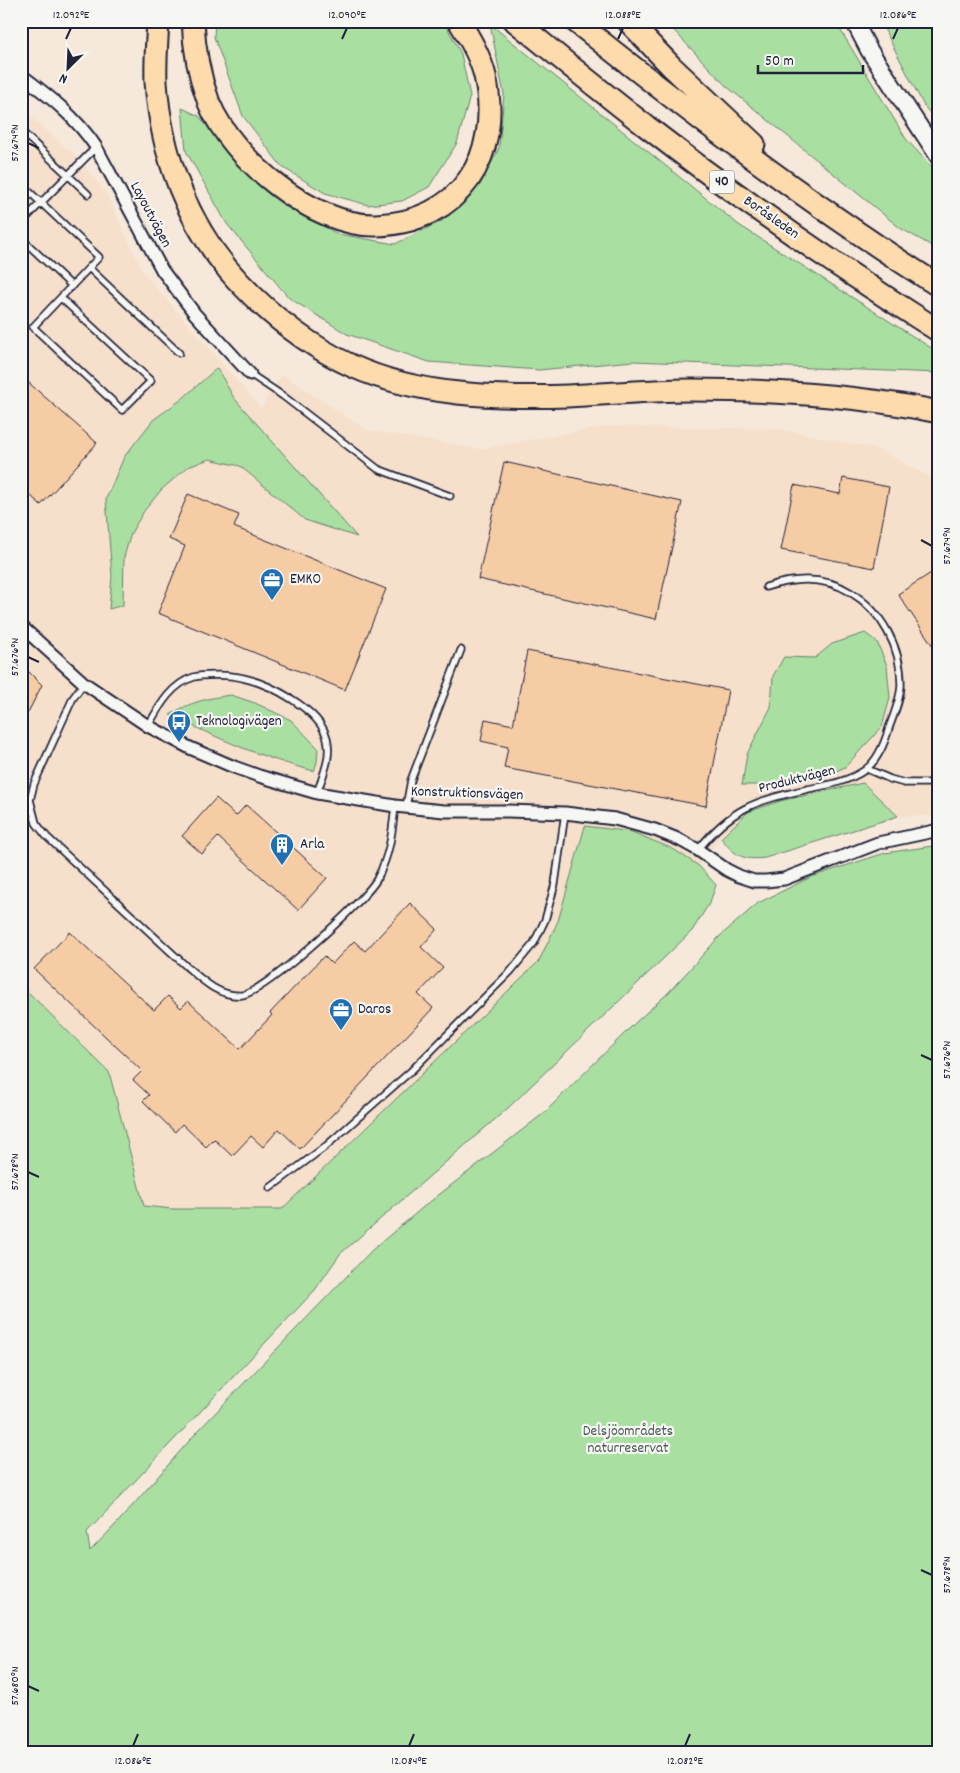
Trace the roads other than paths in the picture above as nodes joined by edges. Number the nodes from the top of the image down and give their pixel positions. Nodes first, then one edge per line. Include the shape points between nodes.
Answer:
1 (140, 21) edge
2 (193, 21) edge
3 (459, 21) edge
4 (515, 21) edge
5 (575, 21) edge
6 (628, 21) edge
7 (854, 21) edge
8 (157, 31) edge
9 (21, 75) edge
10 (21, 131) edge
11 (96, 147) junction
12 (937, 152) edge
13 (68, 176) junction
14 (21, 184) edge
15 (88, 194) dead end
16 (41, 203) junction
17 (816, 203) junction
18 (21, 224) edge
19 (21, 238) edge
20 (89, 268) junction
21 (72, 286) junction
22 (939, 286) edge
23 (61, 298) junction
24 (939, 331) edge
25 (179, 353) dead end
26 (250, 374) joint
27 (939, 412) edge
28 (450, 496) dead end
29 (766, 587) dead end
30 (21, 626) edge
31 (460, 650) dead end
32 (84, 682) junction
33 (148, 726) junction
34 (867, 768) junction
35 (939, 783) edge
36 (317, 793) junction
37 (401, 806) junction
38 (32, 810) junction
39 (565, 813) junction
40 (21, 814) edge
41 (939, 830) edge
42 (698, 850) junction
43 (270, 1188) dead end

1 - 8 highway
2 - 3 highway via 199,74 210,104 236,144 272,182 292,196 336,218 376,225 419,218 441,207 456,196 478,167 486,145 489,101 485,75
4 - 24 highway, Boråsleden / 40 via 642,123 769,217
5 - 17 highway, 40 via 666,94
6 - 17 highway
7 - 12 street via 869,50
8 - 27 highway via 156,80 162,125 182,195 200,231 225,267 255,299 286,326 352,366 387,379 473,394 565,396 688,390 778,392 843,397
9 - 11 street, Layoutvägen via 72,116
10 - 13 lane
11 - 13 lane
11 - 26 street, Layoutvägen via 162,270 195,314
13 - 15 lane
13 - 16 lane
14 - 16 lane
16 - 18 lane
16 - 20 lane via 99,257
17 - 22 highway, 40
19 - 21 lane
20 - 21 lane
20 - 25 lane
21 - 23 lane
23 - 23 lane via 151,381 122,410 33,327
26 - 28 lane via 378,469
29 - 34 lane, Produktvägen via 786,581 824,581 864,600 878,615 898,655 902,685 887,734 876,758
30 - 32 street, Konstruktionsvägen
31 - 37 lane
32 - 33 street, Konstruktionsvägen
32 - 38 lane via 73,698 34,784 30,800
33 - 36 street, Konstruktionsvägen via 234,767
33 - 36 lane via 174,687 194,677 243,678 279,692 315,718 326,736 329,755
34 - 35 lane via 904,783
34 - 42 lane, Produktvägen via 843,782 749,805 720,825
36 - 37 street, Konstruktionsvägen
37 - 38 lane via 390,847 376,880 344,916 281,972 258,989 243,995 227,994 209,986 186,966 47,837 36,823
37 - 39 street, Konstruktionsvägen via 444,811
38 - 40 lane
39 - 42 street, Konstruktionsvägen via 615,819 680,840
39 - 43 lane via 555,884 545,920 528,950 411,1071 326,1146
41 - 42 street, Konstruktionsvägen via 878,843 784,879 766,881 739,876

